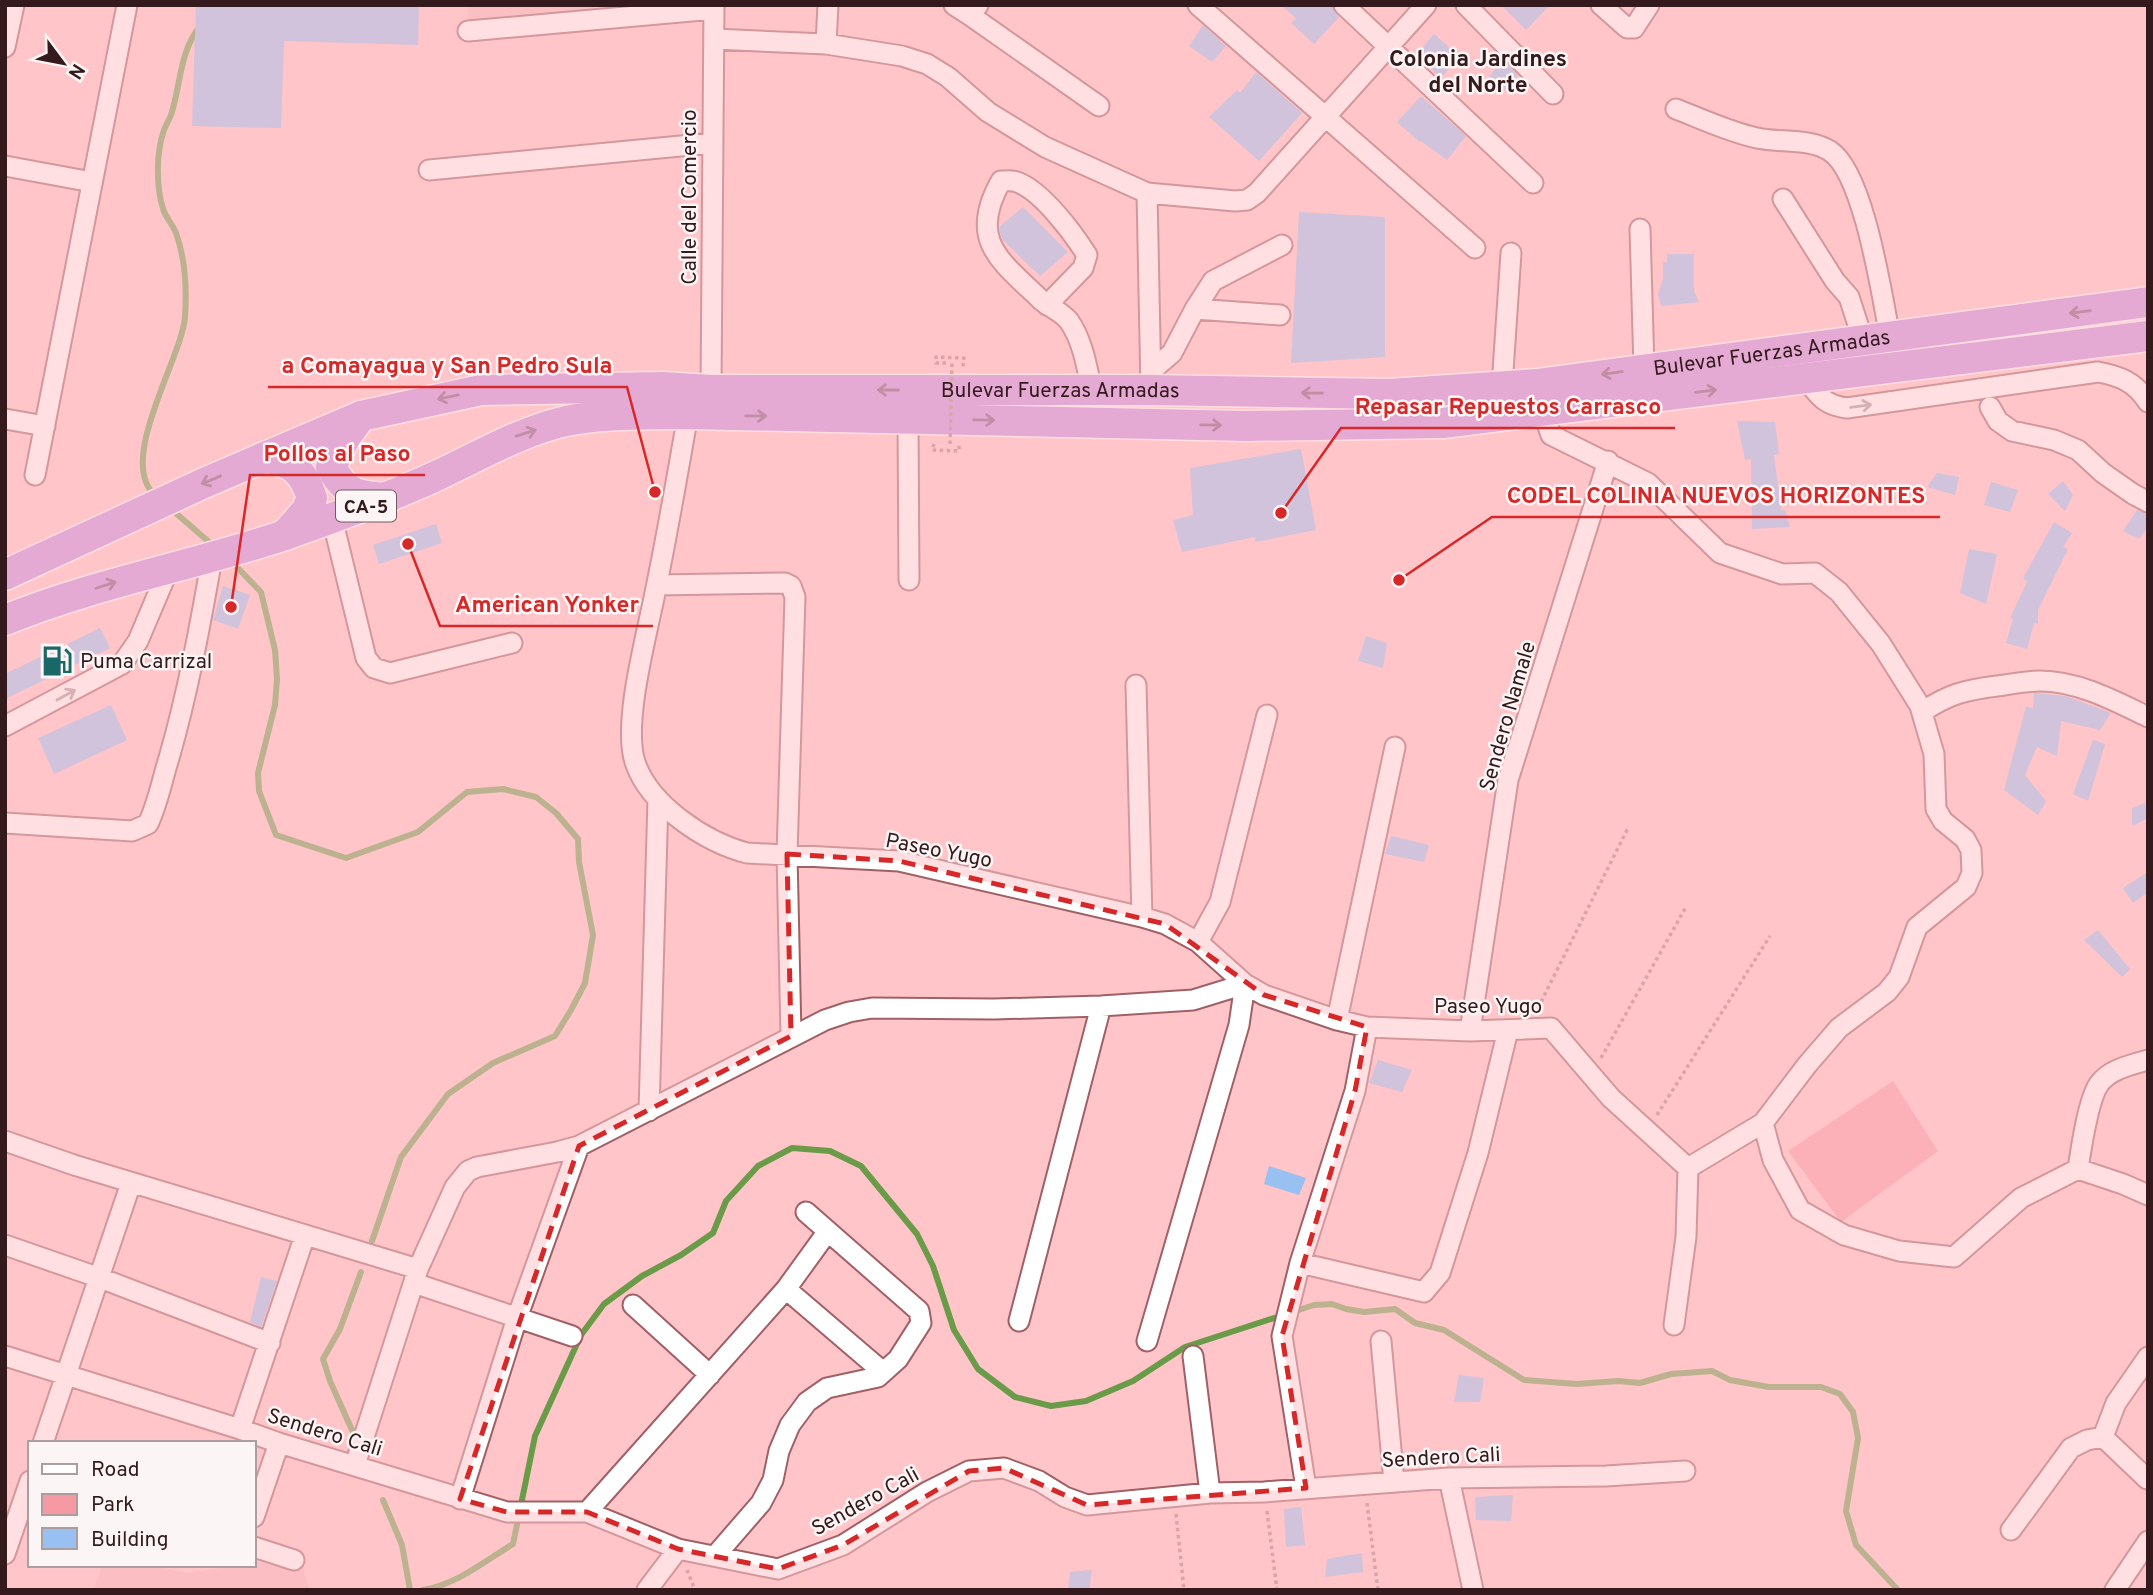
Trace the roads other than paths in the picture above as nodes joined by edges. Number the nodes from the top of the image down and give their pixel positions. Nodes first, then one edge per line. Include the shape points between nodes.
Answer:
1 (14, 5) edge
2 (127, 5) edge
3 (828, 5) edge
4 (1198, 5) edge
5 (1344, 5) edge
6 (1426, 5) edge
7 (1466, 5) edge
8 (1601, 5) edge
9 (1649, 5) edge
10 (712, 6) edge
11 (967, 9) edge
12 (468, 31) dead end
13 (714, 39) junction
14 (826, 44) junction
15 (5, 47) edge
16 (1389, 47) junction
17 (1553, 94) dead end
18 (1099, 106) dead end
19 (1676, 109) dead end
20 (1326, 116) junction
21 (712, 143) junction
22 (5, 166) edge
23 (429, 170) dead end
24 (92, 182) junction
25 (1533, 183) dead end
26 (1147, 193) junction
27 (1783, 198) dead end
28 (1640, 229) dead end
29 (1282, 245) dead end
30 (1475, 248) dead end
31 (1511, 253) dead end
32 (2148, 302) edge
33 (1047, 305) junction
34 (1195, 309) junction
35 (1280, 315) dead end
36 (2148, 337) edge
37 (1877, 338) junction
38 (2094, 358) junction
39 (1644, 369) junction
40 (1151, 381) junction
41 (1502, 386) junction
42 (711, 390) junction
43 (1092, 391) junction
44 (2148, 402) edge
45 (1990, 407) dead end
46 (1543, 411) junction
47 (688, 414) junction
48 (361, 416) junction
49 (5, 419) edge
50 (908, 419) junction
51 (45, 426) junction
52 (262, 458) junction
53 (1608, 461) junction
54 (35, 475) dead end
55 (389, 498) junction
56 (2148, 502) edge
57 (332, 518) junction
58 (285, 535) junction
59 (212, 558) junction
60 (169, 568) junction
61 (5, 575) edge
62 (909, 580) dead end
63 (657, 585) junction
64 (5, 620) edge
65 (512, 643) dead end
66 (1136, 685) dead end
67 (1922, 712) junction
68 (1267, 715) dead end
69 (2148, 717) edge
70 (5, 726) edge
71 (1395, 747) dead end
72 (658, 799) junction
73 (5, 823) edge
74 (786, 855) junction
75 (1142, 917) junction
76 (1198, 942) junction
77 (1245, 984) junction
78 (1101, 1006) junction
79 (1337, 1020) junction
80 (1367, 1027) junction
81 (1518, 1030) junction
82 (1470, 1031) junction
83 (791, 1036) junction
84 (2148, 1060) edge
85 (649, 1111) junction
86 (1763, 1123) junction
87 (5, 1141) edge
88 (579, 1146) junction
89 (1688, 1168) junction
90 (2078, 1169) junction
91 (131, 1183) junction
92 (2148, 1195) edge
93 (806, 1212) dead end
94 (828, 1231) junction
95 (305, 1236) junction
96 (5, 1245) edge
97 (1300, 1263) junction
98 (416, 1276) junction
99 (100, 1278) junction
100 (786, 1289) junction
101 (633, 1305) dead end
102 (517, 1318) junction
103 (1019, 1321) dead end
104 (1674, 1325) dead end
105 (572, 1336) dead end
106 (1381, 1341) dead end
107 (1147, 1342) dead end
108 (270, 1343) junction
109 (5, 1356) edge
110 (1193, 1356) dead end
111 (2148, 1357) edge
112 (883, 1372) junction
113 (65, 1375) junction
114 (710, 1375) junction
115 (240, 1429) junction
116 (2103, 1437) junction
117 (44, 1441) edge
118 (279, 1443) junction
119 (355, 1465) junction
120 (1685, 1471) dead end
121 (1449, 1478) junction
122 (2147, 1480) edge
123 (1394, 1482) junction
124 (28, 1487) edge
125 (1306, 1488) junction
126 (1210, 1493) junction
127 (460, 1499) junction
128 (256, 1511) edge
129 (587, 1512) junction
130 (2011, 1530) dead end
131 (2148, 1541) edge
132 (256, 1548) edge
133 (678, 1549) junction
134 (5, 1554) edge
135 (715, 1556) junction
136 (294, 1560) dead end
137 (647, 1590) edge
138 (1473, 1590) edge
139 (2115, 1590) edge

1 - 15 street
2 - 24 street
3 - 14 street
4 - 20 street
5 - 16 street
6 - 16 street
7 - 17 street
8 - 9 street via 1627,28 1634,28
10 - 12 street
10 - 13 street, Calle del Comercio
11 - 18 street
13 - 14 street
13 - 21 street, Calle del Comercio
14 - 26 street via 927,64 1015,130
16 - 20 street
16 - 25 street
19 - 37 street via 1754,137 1814,145 1842,162 1864,219
20 - 26 street via 1247,200
20 - 30 street
21 - 23 street
21 - 42 street, Calle del Comercio
22 - 24 street
24 - 51 street
26 - 40 street
27 - 37 street
28 - 39 street
29 - 34 street via 1213,281
31 - 41 street
32 -> 37 highway, Bulevar Fuerzas Armadas
33 - 33 street via 998,257 986,236 989,201 1000,181 1015,181 1034,192 1087,255 1083,268
33 - 43 street via 1068,320 1084,353
34 - 35 street
34 - 40 street
36 - 38 highway, Bulevar Fuerzas Armadas / CA-5
37 - 39 highway, Bulevar Fuerzas Armadas
38 - 44 street via 2135,385
46 -> 38 highway, Bulevar Fuerzas Armadas / CA-5 via 1805,379
39 -> 41 highway, Bulevar Fuerzas Armadas
41 -> 40 highway, Bulevar Fuerzas Armadas via 1389,394
40 - 43 highway, Bulevar Fuerzas Armadas
43 -> 42 highway, Bulevar Fuerzas Armadas
42 -> 48 highway, Bulevar Fuerzas Armadas via 481,390
45 - 56 street via 1998,421 2012,431 2077,450
50 -> 46 highway, Bulevar Fuerzas Armadas / CA-5 via 1246,426 1443,423
46 - 53 street via 1551,435
47 -> 50 highway, Bulevar Fuerzas Armadas / CA-5
55 -> 47 highway, Bulevar Fuerzas Armadas / CA-5 via 516,436 567,421
47 - 63 street, Paseo Yugo
48 - 52 highway, Bulevar Fuerzas Armadas
48 - 55 highway via 331,467 349,491
49 - 51 street
50 - 62 street
51 - 54 street
52 - 58 highway via 280,460 298,470 312,498
52 -> 61 highway, Bulevar Fuerzas Armadas
53 - 67 street via 1648,483 1720,553 1782,574 1815,573 1839,592 1881,643
53 - 82 street, Sendero Namale via 1508,779
55 - 57 highway, Bulevar Fuerzas Armadas / CA-5
57 - 58 highway, Bulevar Fuerzas Armadas / CA-5
57 - 65 street via 366,658 374,668 390,673
58 - 59 highway, Bulevar Fuerzas Armadas / CA-5
59 - 60 highway, Bulevar Fuerzas Armadas / CA-5
59 - 73 street via 184,704 148,824 132,831
64 -> 60 highway, Bulevar Fuerzas Armadas / CA-5
70 -> 60 street via 122,664 138,641
63 - 72 street, Paseo Yugo via 635,694 631,745 642,777
63 - 74 street via 791,586 795,597
66 - 75 street
67 - 69 street via 1965,690 2042,681 2110,698
67 - 86 street via 1934,754 1936,809 1965,839 1971,850 1972,873 1966,887 1917,928 1899,977 1887,992 1839,1028
68 - 76 street via 1220,902
71 - 79 street
72 - 74 street, Paseo Yugo via 693,828 731,849
72 - 85 street
74 - 75 street, Paseo Yugo via 898,861
74 - 83 street
75 - 76 street, Paseo Yugo
76 - 77 street, Paseo Yugo
77 - 78 street via 1193,1000
77 - 79 street, Paseo Yugo
77 - 107 street via 1238,1025
78 - 83 street via 872,1008 825,1020
78 - 103 street
79 - 80 street, Paseo Yugo
80 - 82 street, Paseo Yugo
80 - 97 street via 1355,1091
81 - 82 street, Paseo Yugo
81 - 89 street, Paseo Yugo via 1551,1028 1611,1098
81 - 97 street via 1440,1273 1424,1292
83 - 85 street
84 - 90 street via 2119,1068 2099,1084 2086,1122
85 - 88 street
86 - 89 street
86 - 90 street via 1773,1160 1800,1210 1844,1235 1899,1251 1954,1257 2021,1198
87 - 91 street
88 - 98 street via 468,1171 454,1187
88 - 102 street
89 - 104 street via 1686,1237
90 - 92 street
91 - 95 street
91 - 99 street
93 - 94 street
94 - 100 street
94 - 112 street via 919,1311 921,1323 898,1359
95 - 98 street
95 - 108 street
96 - 99 street
97 - 125 street via 1282,1336
98 - 102 street
98 - 119 street
99 - 108 street
99 - 113 street
100 - 112 street
100 - 114 street
101 - 114 street
102 - 105 street
102 - 127 street
106 - 123 street
108 - 115 street
109 - 113 street, Sendero Cali
110 - 126 street
111 - 116 street via 2116,1403
112 - 135 street via 827,1388 807,1402 790,1425 761,1503
113 - 115 street, Sendero Cali
113 - 117 street
114 - 129 street
115 - 118 street, Sendero Cali
116 - 122 street
116 - 130 street via 2071,1448
118 - 119 street, Sendero Cali
118 - 128 street
119 - 127 street, Sendero Cali
120 - 121 street, Sendero Cali
121 - 123 street, Sendero Cali
121 - 138 street
123 - 125 street, Sendero Cali
124 - 134 street
125 - 126 street, Sendero Cali
126 - 135 street, Sendero Cali via 1087,1506 1004,1468 969,1471 843,1545 778,1569
127 - 129 street, Sendero Cali via 508,1512
129 - 133 street, Sendero Cali
131 - 139 street
132 - 136 street
133 - 135 street, Sendero Cali
133 - 137 street

